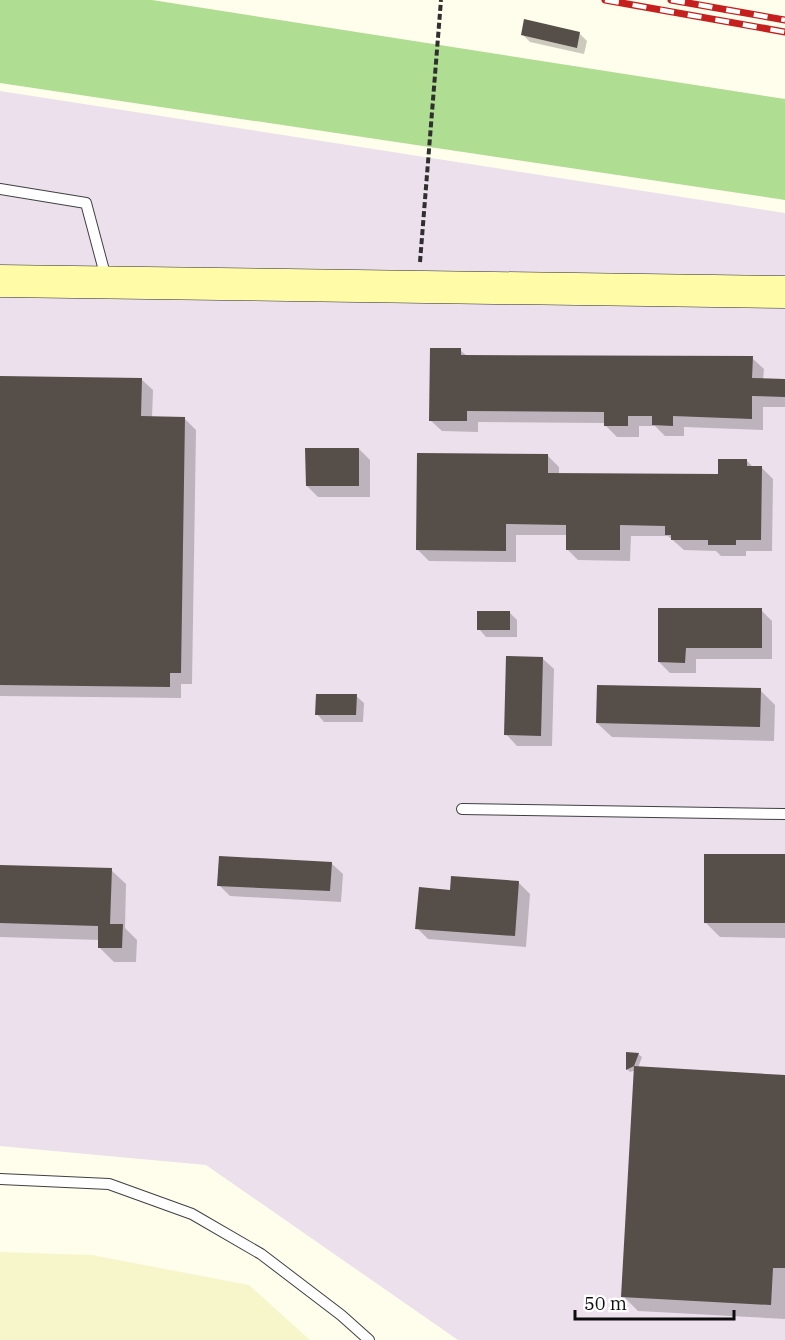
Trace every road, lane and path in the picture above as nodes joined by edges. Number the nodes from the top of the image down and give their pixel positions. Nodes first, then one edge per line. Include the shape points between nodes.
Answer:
1 (441, 0) edge
2 (0, 189) edge
3 (0, 281) edge
4 (107, 282) junction
5 (418, 286) junction
6 (785, 292) edge
7 (462, 809) dead end
8 (785, 814) edge
9 (0, 1179) edge
10 (369, 1340) edge

1 - 5 path
2 - 4 lane via 86,203
3 - 4 main road
4 - 5 main road
5 - 6 main road
7 - 8 lane
9 - 10 lane via 109,1184 192,1214 261,1254

